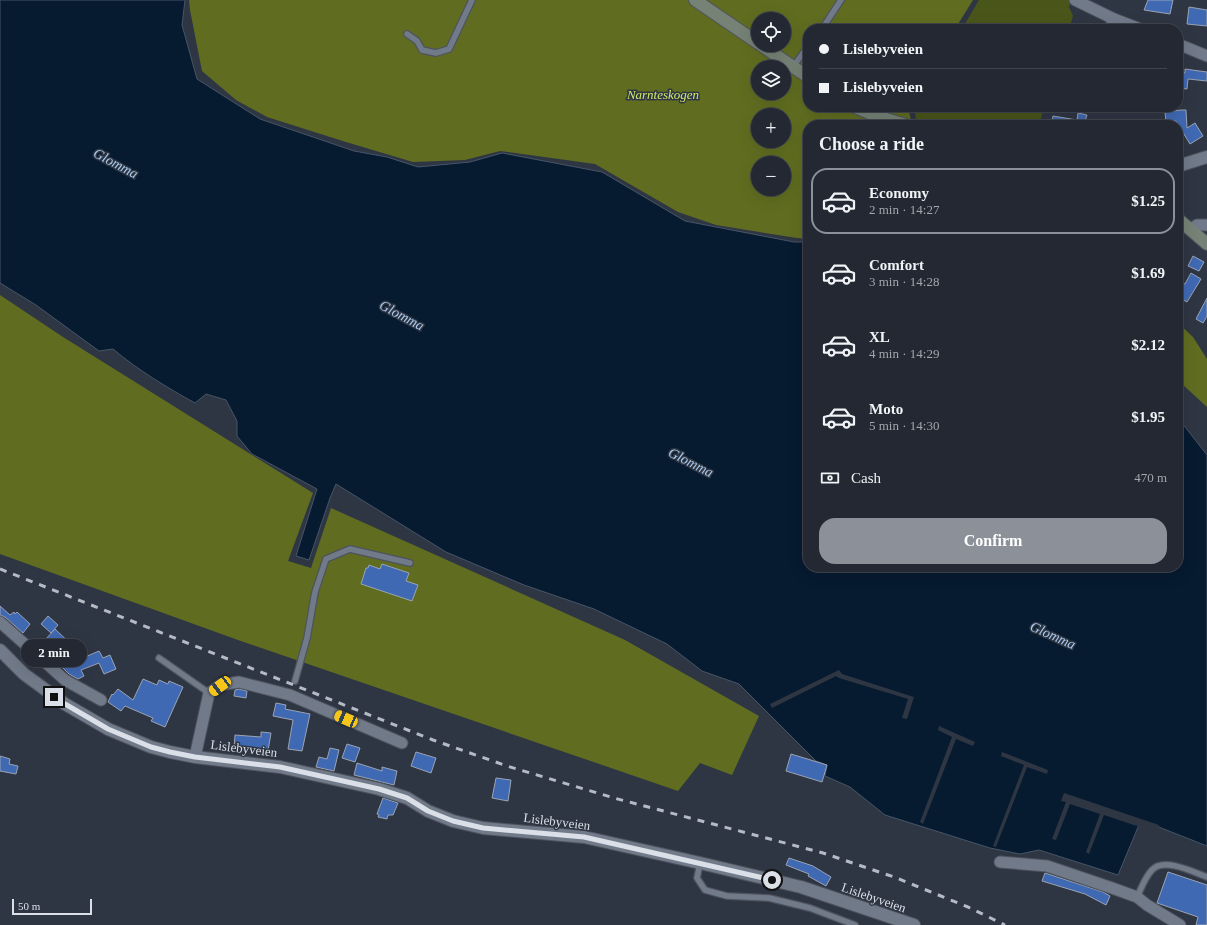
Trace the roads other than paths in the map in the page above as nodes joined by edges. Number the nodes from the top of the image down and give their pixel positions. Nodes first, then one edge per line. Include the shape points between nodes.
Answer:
1 (472, 0) edge
2 (695, 0) edge
3 (841, 0) edge
4 (1075, 0) edge
5 (825, 24) edge
6 (1112, 24) edge
7 (408, 34) dead end
8 (751, 38) edge
9 (1183, 46) edge
10 (770, 52) edge
11 (803, 53) edge
12 (1207, 56) edge
13 (792, 67) junction
14 (803, 74) edge
15 (867, 112) edge
16 (889, 120) edge
17 (1207, 156) edge
18 (1183, 164) edge
19 (1183, 223) edge
20 (1207, 225) edge
21 (1191, 229) junction
22 (1207, 244) edge
23 (410, 563) dead end
24 (0, 622) edge
25 (0, 650) edge
26 (159, 658) dead end
27 (295, 681) dead end
28 (209, 694) junction
29 (101, 700) dead end
30 (402, 744) dead end
31 (195, 757) junction
32 (1000, 862) dead end
33 (700, 863) junction
34 (1207, 877) edge
35 (1137, 897) junction
36 (855, 925) edge
37 (914, 925) edge
38 (1180, 925) edge

1 - 7 lane via 449,49 436,53 422,50 417,41
2 - 8 main road
3 - 5 lane
4 - 6 street
9 - 12 street
10 - 13 main road
11 - 13 lane
13 - 14 main road
15 - 16 main road
17 - 18 street
19 - 21 main road
20 - 21 street via 1197,225
21 - 22 main road
23 - 27 lane via 350,549 326,560 314,592 307,638
24 - 29 street via 65,680
25 - 31 street, Lislebyveien via 24,674 59,700 108,729 151,747
26 - 28 lane
28 - 30 street via 220,686 239,682 291,692
28 - 31 street, Lislebyveien
31 - 33 street, Lislebyveien via 280,767 379,789 407,798 428,811 453,821 483,828 584,837
32 - 35 street via 1047,866
33 - 36 lane via 697,878 705,890 727,896 769,898 810,908
33 - 37 street, Lislebyveien via 801,887
34 - 35 lane via 1171,865 1158,866 1151,871
35 - 38 street

